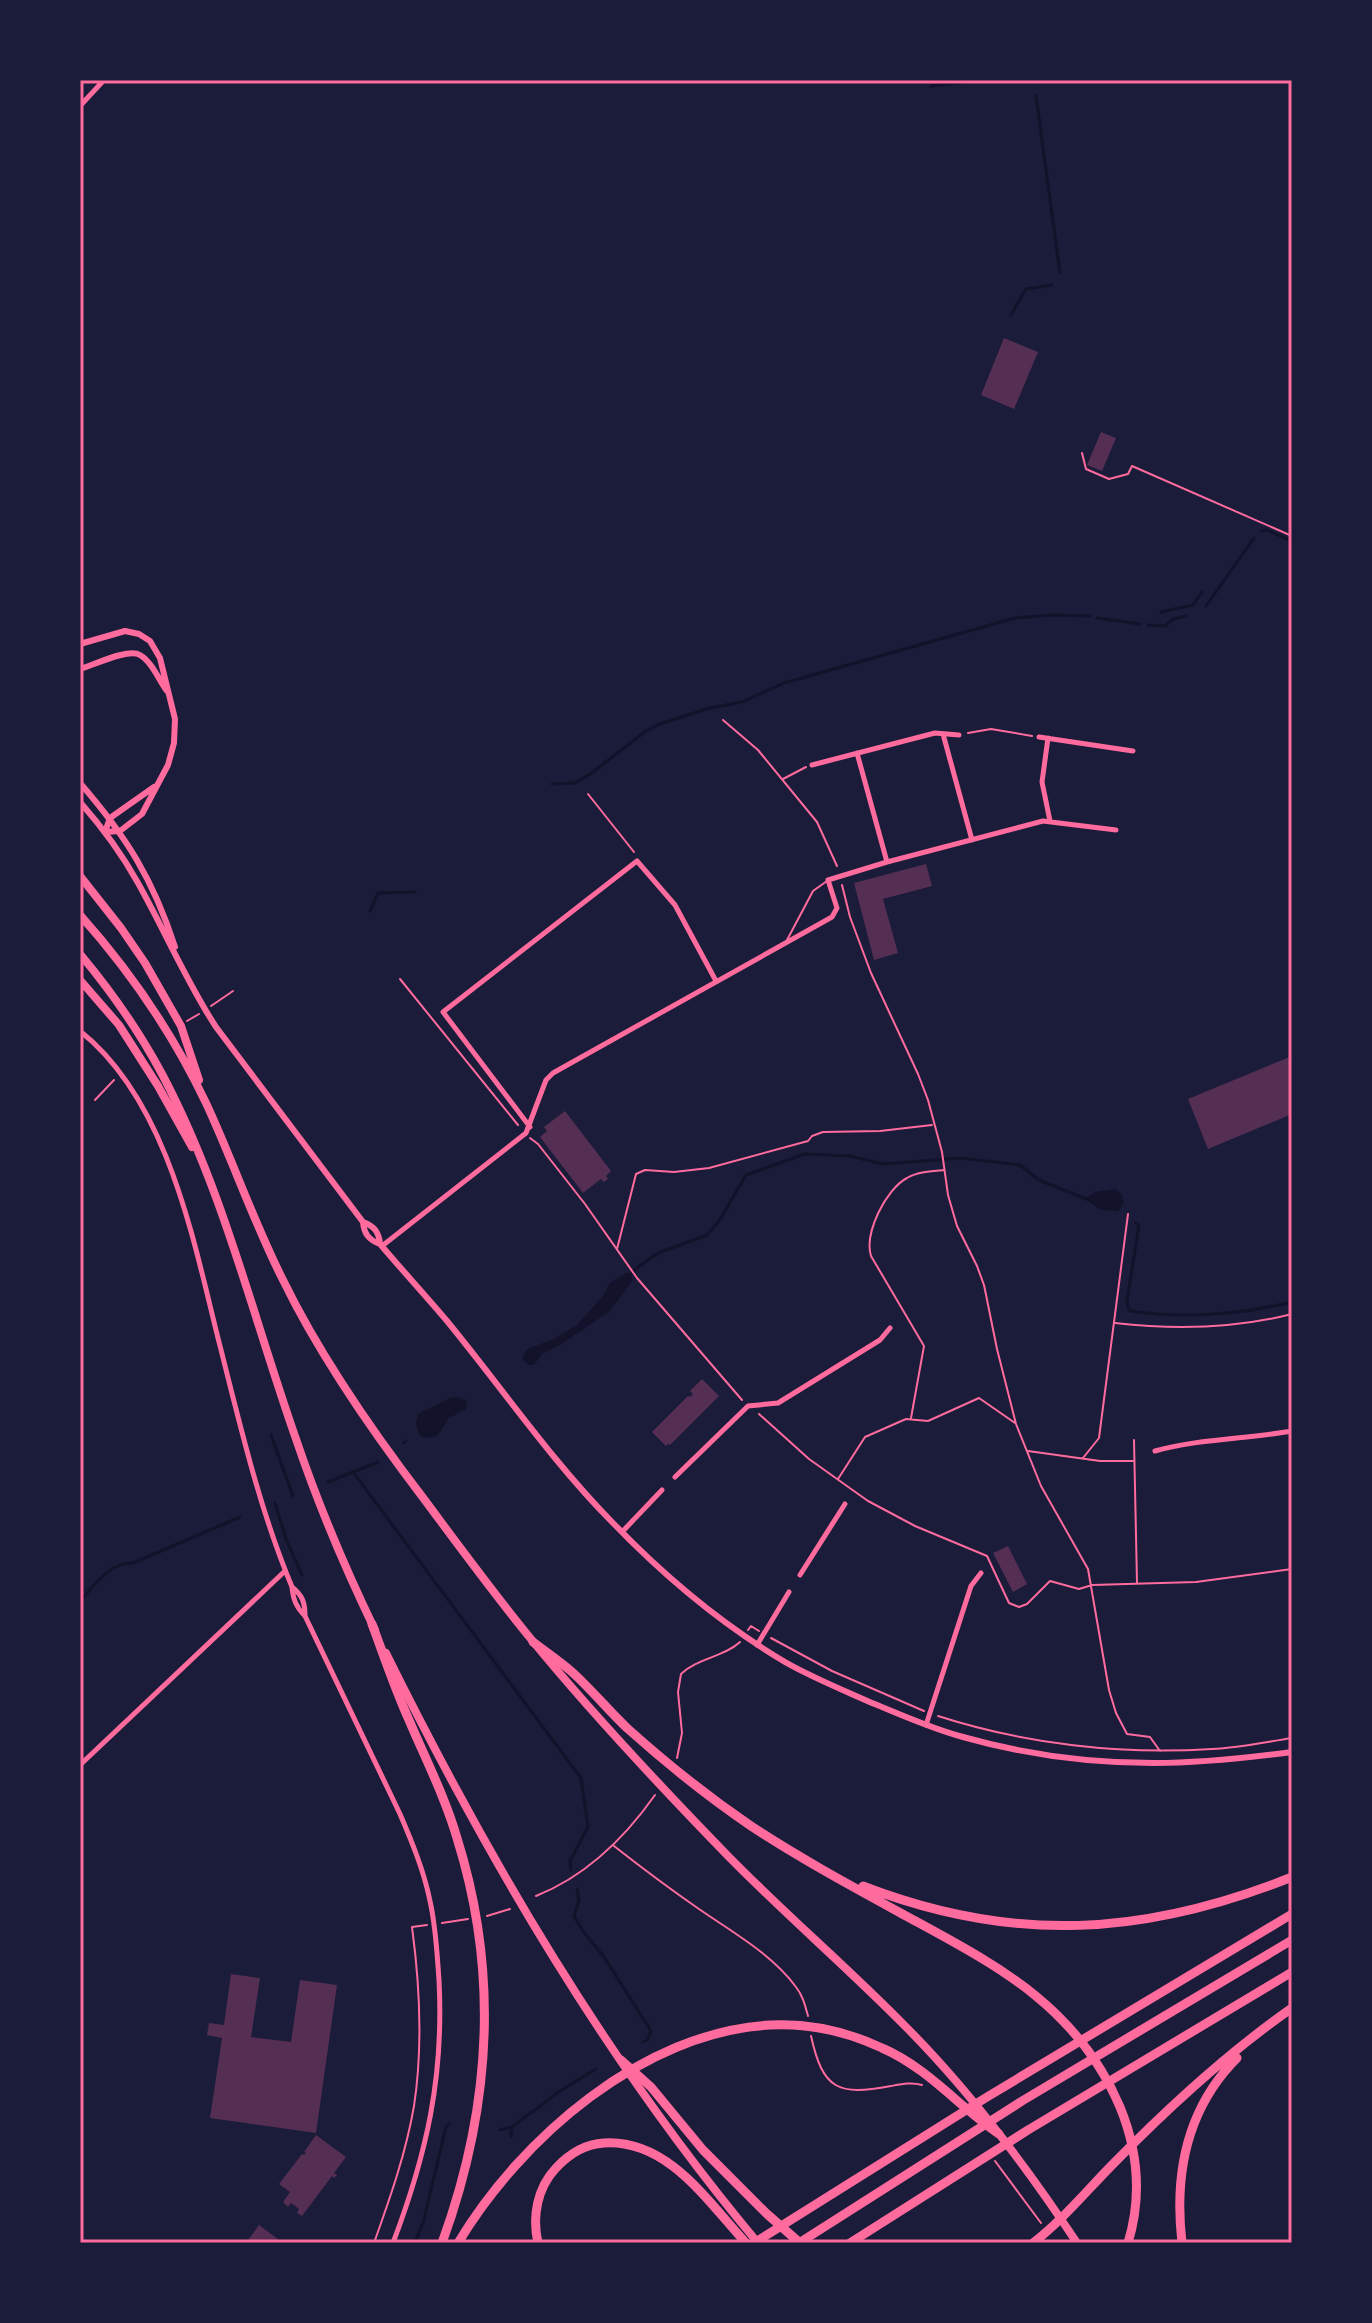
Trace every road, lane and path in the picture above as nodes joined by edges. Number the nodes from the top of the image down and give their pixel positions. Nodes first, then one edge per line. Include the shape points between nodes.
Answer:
1 (104, 80) edge
2 (80, 106) edge
3 (1082, 453) dead end
4 (1292, 536) edge
5 (80, 644) edge
6 (80, 669) edge
7 (171, 697) junction
8 (723, 720) dead end
9 (943, 734) junction
10 (959, 735) joint
11 (1039, 737) joint
12 (1048, 738) junction
13 (1133, 751) dead end
14 (857, 753) junction
15 (812, 765) joint
16 (782, 780) junction
17 (80, 783) edge
18 (157, 785) junction
19 (588, 794) dead end
20 (80, 802) edge
21 (110, 818) junction
22 (1050, 821) junction
23 (1116, 830) dead end
24 (120, 831) junction
25 (105, 832) junction
26 (972, 840) junction
27 (637, 861) junction
28 (887, 862) junction
29 (837, 866) dead end
30 (80, 876) edge
31 (828, 880) junction
32 (842, 883) dead end
33 (80, 915) edge
34 (786, 943) junction
35 (80, 954) edge
36 (182, 965) junction
37 (400, 979) dead end
38 (80, 980) edge
39 (716, 981) junction
40 (233, 991) dead end
41 (211, 1006) dead end
42 (200, 1014) dead end
43 (181, 1024) dead end
44 (80, 1031) edge
45 (118, 1076) dead end
46 (95, 1100) dead end
47 (206, 1104) junction
48 (517, 1124) dead end
49 (933, 1125) junction
50 (530, 1127) junction
51 (532, 1139) dead end
52 (205, 1168) junction
53 (945, 1170) junction
54 (1128, 1214) dead end
55 (381, 1245) junction
56 (617, 1249) junction
57 (1292, 1314) edge
58 (1113, 1323) junction
59 (890, 1328) dead end
60 (748, 1406) junction
61 (911, 1418) junction
62 (1016, 1424) junction
63 (1292, 1431) edge
64 (1134, 1440) dead end
65 (1027, 1451) junction
66 (1155, 1451) dead end
67 (1083, 1458) junction
68 (1134, 1461) junction
69 (675, 1477) dead end
70 (837, 1480) junction
71 (662, 1490) dead end
72 (845, 1504) dead end
73 (622, 1532) junction
74 (1292, 1569) edge
75 (285, 1571) junction
76 (981, 1573) dead end
77 (800, 1575) dead end
78 (1137, 1584) junction
79 (1092, 1585) junction
80 (789, 1592) dead end
81 (372, 1624) junction
82 (773, 1639) dead end
83 (533, 1642) junction
84 (738, 1645) dead end
85 (757, 1645) junction
86 (930, 1713) junction
87 (938, 1716) dead end
88 (926, 1725) junction
89 (1292, 1738) edge
90 (1160, 1751) junction
91 (1292, 1752) edge
92 (80, 1765) edge
93 (675, 1765) dead end
94 (655, 1795) dead end
95 (614, 1846) junction
96 (823, 1870) junction
97 (1292, 1877) edge
98 (536, 1896) dead end
99 (510, 1909) dead end
100 (1292, 1914) edge
101 (482, 1917) dead end
102 (469, 1919) dead end
103 (441, 1923) dead end
104 (427, 1925) dead end
105 (1292, 1940) edge
106 (1292, 1972) edge
107 (1292, 2008) edge
108 (809, 2020) dead end
109 (1273, 2021) junction
110 (810, 2031) dead end
111 (621, 2060) joint
112 (642, 2084) junction
113 (927, 2086) dead end
114 (999, 2134) junction
115 (996, 2162) dead end
116 (1041, 2222) dead end
117 (742, 2231) junction
118 (374, 2243) edge
119 (393, 2243) edge
120 (442, 2243) edge
121 (458, 2243) edge
122 (538, 2243) edge
123 (746, 2243) edge
124 (756, 2243) edge
125 (799, 2243) edge
126 (850, 2243) edge
127 (1033, 2243) edge
128 (1077, 2243) edge
129 (1128, 2243) edge
130 (1182, 2243) edge

1 - 2 street
3 - 4 path via 1086,469 1109,479 1128,474 1132,466
5 - 7 street via 125,631 139,634 160,658
6 - 7 street via 133,652 148,663
7 - 18 street via 174,743
8 - 16 path
9 - 10 street
9 - 14 street
9 - 26 street
10 - 11 path via 991,729
11 - 12 street
12 - 13 street
12 - 22 street via 1042,782
14 - 15 street
14 - 28 street
15 - 16 path
16 - 29 path via 817,822
17 - 21 street
18 - 21 street
18 - 24 street via 142,814
19 - 27 path
20 - 25 street
21 - 24 street
21 - 25 street
22 - 23 street
22 - 26 street
24 - 25 street
24 - 36 street via 164,912
25 - 36 street
26 - 28 street
27 - 39 street via 675,905
27 - 50 street via 443,1013
28 - 31 street
30 - 47 highway via 129,939 181,1026
31 - 34 lane via 813,891
31 - 34 street via 836,903 832,917
32 - 49 path via 860,945 918,1074
33 - 47 highway via 151,1006
34 - 39 street
35 - 52 highway via 162,1073
36 - 55 street via 216,1027 363,1222 364,1231
37 - 48 path
38 - 52 highway via 119,1025
39 - 50 street via 553,1073 543,1086
40 - 41 path
42 - 43 path
44 - 75 street via 125,1081 162,1149 182,1202
45 - 46 path
47 - 83 highway via 313,1337 419,1494
49 - 53 path
49 - 56 path via 823,1132 808,1141 709,1168 645,1170 636,1174
50 - 55 street
51 - 56 path
52 - 81 highway via 296,1441
53 - 61 path via 905,1178 888,1196 869,1239 871,1256 924,1346
53 - 62 path via 957,1226 984,1285
54 - 58 path
55 - 73 street via 551,1455
56 - 60 path
57 - 58 path via 1189,1329
58 - 67 path via 1099,1438
59 - 60 street via 880,1340 778,1403
60 - 69 street
60 - 70 path
61 - 62 path via 928,1421 979,1398
61 - 70 path via 865,1437
62 - 65 path
63 - 66 street
64 - 68 path
65 - 67 path
65 - 79 path
67 - 68 path
68 - 78 path
70 - 79 path via 887,1512 987,1556 1009,1603 1027,1604 1050,1581 1079,1589
71 - 73 street
72 - 77 street
73 - 85 street via 706,1609
74 - 78 path
75 - 92 street
75 - 119 street via 412,1842 430,1900 440,1999 437,2080 423,2154
76 - 86 street via 971,1586
78 - 79 path
79 - 90 path via 1116,1713 1127,1734 1150,1737
80 - 85 street
81 - 111 highway via 484,1840
81 - 120 highway via 457,1838 481,1943 482,2088 468,2163
82 - 86 path
83 - 96 highway via 679,1773
83 - 114 highway via 730,1858 905,2026
84 - 93 path via 681,1674 682,1733
85 - 88 street via 831,1686
86 - 88 street
87 - 90 path via 1060,1743
88 - 91 street via 1014,1748 1124,1762
89 - 90 path
94 - 95 path
95 - 98 path via 570,1880
95 - 108 path via 779,1968 804,1999
96 - 97 highway via 940,1911 1039,1926 1108,1925 1182,1913
96 - 129 highway via 1013,1977 1069,2027 1103,2073 1129,2132 1137,2181
99 - 101 path
100 - 124 highway
102 - 103 path
104 - 118 path via 412,1927 420,2027 414,2106
105 - 125 highway via 1022,2101
106 - 126 highway
107 - 109 highway
109 - 127 highway via 1150,2127
109 - 130 highway via 1229,2065 1196,2120 1181,2168
110 - 113 path via 819,2067 838,2087 861,2091 910,2082
111 - 112 highway
112 - 117 highway
112 - 125 highway
114 - 121 highway via 933,2078 863,2040 805,2026 725,2032 644,2063 579,2105 518,2162
114 - 128 highway
115 - 116 path
117 - 122 highway via 661,2158 632,2145 610,2143 574,2152 550,2175 536,2209
117 - 123 highway
117 - 124 highway

